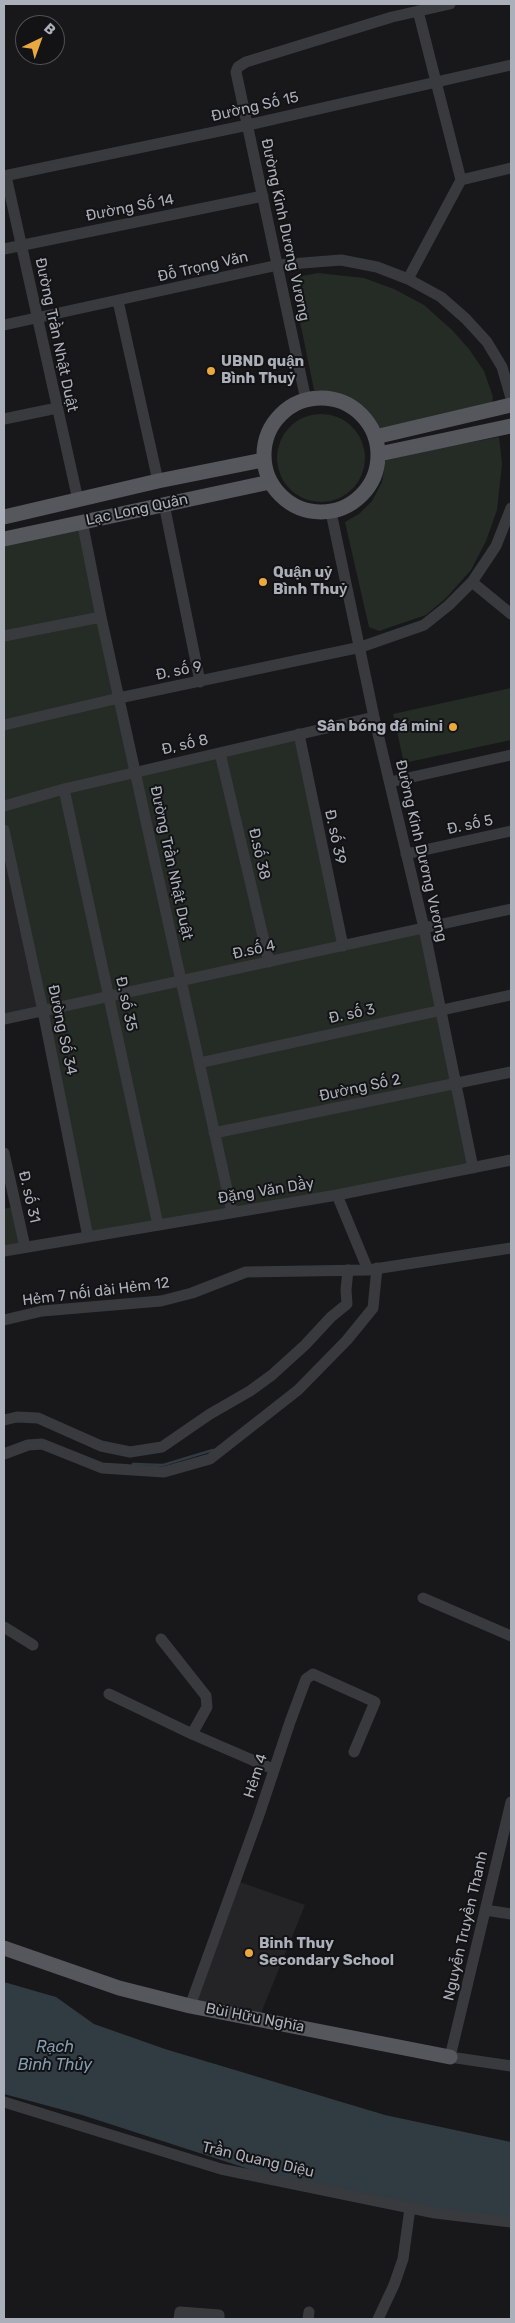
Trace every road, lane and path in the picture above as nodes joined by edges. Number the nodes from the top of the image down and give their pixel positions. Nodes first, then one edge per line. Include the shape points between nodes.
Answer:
1 (450, 4) edge
2 (418, 11) junction
3 (511, 65) edge
4 (437, 81) junction
5 (248, 125) junction
6 (511, 168) edge
7 (5, 176) edge
8 (461, 180) junction
9 (263, 196) junction
10 (21, 245) junction
11 (4, 249) edge
12 (278, 265) junction
13 (408, 279) junction
14 (118, 301) junction
15 (37, 318) junction
16 (4, 325) edge
17 (511, 398) edge
18 (306, 400) junction
19 (511, 405) edge
20 (57, 408) junction
21 (4, 419) edge
22 (511, 426) edge
23 (375, 437) junction
24 (379, 454) junction
25 (263, 460) junction
26 (158, 481) junction
27 (270, 482) junction
28 (78, 500) junction
29 (164, 504) junction
30 (511, 508) edge
31 (331, 512) junction
32 (4, 517) edge
33 (82, 521) junction
34 (4, 539) edge
35 (472, 582) junction
36 (511, 614) edge
37 (101, 617) junction
38 (4, 636) edge
39 (361, 647) junction
40 (200, 682) junction
41 (119, 698) junction
42 (374, 717) junction
43 (4, 725) edge
44 (299, 734) junction
45 (220, 753) junction
46 (511, 755) edge
47 (135, 772) junction
48 (390, 782) junction
49 (64, 789) junction
50 (4, 806) edge
51 (4, 830) edge
52 (511, 832) edge
53 (406, 854) junction
54 (511, 909) edge
55 (424, 928) junction
56 (343, 946) junction
57 (268, 962) junction
58 (181, 981) junction
59 (511, 995) edge
60 (109, 996) junction
61 (440, 1010) junction
62 (43, 1011) junction
63 (4, 1019) edge
64 (199, 1063) junction
65 (511, 1072) edge
66 (456, 1084) junction
67 (214, 1133) junction
68 (4, 1153) edge
69 (511, 1160) edge
70 (473, 1168) junction
71 (337, 1195) junction
72 (232, 1212) junction
73 (158, 1225) junction
74 (88, 1237) junction
75 (25, 1247) junction
76 (511, 1248) edge
77 (4, 1251) edge
78 (373, 1269) junction
79 (348, 1270) junction
80 (4, 1320) edge
81 (4, 1420) edge
82 (4, 1454) edge
83 (423, 1598) dead end
84 (4, 1627) edge
85 (511, 1636) edge
86 (161, 1638) dead end
87 (32, 1645) dead end
88 (109, 1694) dead end
89 (192, 1734) junction
90 (354, 1752) dead end
91 (273, 1769) junction
92 (511, 1802) edge
93 (508, 1834) edge
94 (486, 1910) junction
95 (511, 1914) edge
96 (4, 1948) edge
97 (190, 2006) junction
98 (450, 2057) junction
99 (511, 2066) edge
100 (4, 2102) edge
101 (410, 2208) junction
102 (511, 2222) edge
103 (179, 2319) edge
104 (219, 2319) edge
105 (378, 2319) edge

1 - 2 street
2 - 4 street
2 - 5 street, Đường Kinh Dương Vương via 255,59 238,67 236,76
3 - 4 street, Đường Số 15
4 - 5 street, Đường Số 15
4 - 8 street
5 - 7 street, Đường Số 15
5 - 9 street, Đường Kinh Dương Vương
6 - 8 street
7 - 10 street, Đường Trần Nhật Duật
8 - 13 street
9 - 10 street, Đường Số 14
9 - 12 street, Đường Kinh Dương Vương
10 - 11 street, Đường Số 14
10 - 15 street, Đường Trần Nhật Duật
12 - 13 street, Đỗ Trọng Văn via 341,260 377,267
12 - 14 street, Đỗ Trọng Văn
12 - 18 street, Đường Kinh Dương Vương
13 - 17 street, Đỗ Trọng Văn via 441,297 488,342 502,367
14 - 15 street, Đỗ Trọng Văn
14 - 26 street
15 - 16 street, Đỗ Trọng Văn
15 - 20 street, Đường Trần Nhật Duật
18 - 23 main road via 323,398 347,405 367,422
18 - 25 main road via 291,406 269,429
19 - 23 main road
20 - 21 street
20 - 28 street, Đường Trần Nhật Duật
22 - 24 main road
23 - 24 main road
24 - 31 main road via 375,476 365,493 350,505
25 - 26 main road, Lạc Long Quân
25 - 27 main road
26 - 28 main road, Lạc Long Quân
26 - 29 main road
27 - 29 main road, Lạc Long Quân
27 - 31 main road via 281,497 296,507 313,512
28 - 32 main road, Lạc Long Quân
28 - 33 main road
29 - 33 main road, Lạc Long Quân
29 - 40 street
30 - 35 street, Đ. số 9 via 496,546
31 - 39 street, Đường Kinh Dương Vương
33 - 34 main road, Lạc Long Quân
33 - 37 street, Đường Trần Nhật Duật
35 - 36 street
35 - 39 street, Đ. số 9 via 449,606 424,625
37 - 38 street
37 - 41 street, Đường Trần Nhật Duật
39 - 40 street, Đ. số 9
39 - 42 street, Đường Kinh Dương Vương
40 - 41 street, Đ. số 9
41 - 43 street, Đ. số 9
41 - 47 street, Đường Trần Nhật Duật
42 - 44 street, Đ, số 8
42 - 48 street, Đường Kinh Dương Vương
44 - 45 street, Đ, số 8
44 - 56 street, Đ. số 39
45 - 47 street, Đ, số 8
45 - 57 street, Đ.số 38
46 - 48 street
47 - 49 street, Đ, số 8
47 - 58 street, Đường Trần Nhật Duật
48 - 53 street, Đường Kinh Dương Vương
49 - 50 street, Đ, số 8
49 - 60 street, Đ. số 35
51 - 62 street, Đường Số 34
52 - 53 street, Đ. số 5
53 - 55 street, Đường Kinh Dương Vương
54 - 55 street, Đ.số 4
55 - 56 street, Đ.số 4
55 - 61 street, Đường Kinh Dương Vương
56 - 57 street, Đ.số 4
57 - 58 street, Đ.số 4
58 - 60 street, Đ.số 4
58 - 64 street, Đường Trần Nhật Duật
59 - 61 street, Đ. số 3
60 - 62 street, Đ.số 4
60 - 73 street, Đ. số 35
61 - 64 street, Đ. số 3
61 - 66 street, Đường Kinh Dương Vương
62 - 63 street, Đ.số 4
62 - 74 street, Đường Số 34
64 - 67 street, Đường Trần Nhật Duật
65 - 66 street, Đường Số 2
66 - 67 street, Đường Số 2
66 - 70 street, Đường Kinh Dương Vương
67 - 72 street, Đường Trần Nhật Duật
68 - 75 street, Đ. số 31
69 - 70 street, Đặng Văn Dầy
70 - 71 street, Đặng Văn Dầy
71 - 72 street, Đặng Văn Dầy
71 - 78 street
72 - 73 street, Đặng Văn Dầy
73 - 74 street, Đặng Văn Dầy
74 - 75 street, Đặng Văn Dầy
75 - 77 street, Đặng Văn Dầy
76 - 78 street, Hẻm 7 nối dài Hẻm 12
78 - 79 street, Hẻm 7 nối dài Hẻm 12
78 - 82 street via 373,1308 347,1340 298,1390 210,1459 164,1472 102,1468 42,1444
79 - 80 street, Hẻm 7 nối dài Hẻm 12 via 246,1272 161,1301 42,1311
79 - 81 street via 347,1304 304,1345 250,1391 162,1446 130,1452 101,1446 38,1418
83 - 85 street
84 - 87 street
86 - 89 street via 208,1701
88 - 89 street
89 - 91 street
90 - 91 street, Hẻm 4 via 375,1702 313,1674 306,1679
91 - 97 street, Hẻm 4 via 260,1815
92 - 93 street, Nguyễn Truyền Thanh
93 - 94 street, Nguyễn Truyền Thanh
94 - 95 street
94 - 98 street, Nguyễn Truyền Thanh
96 - 97 main road, Bùi Hữu Nghĩa via 119,1988
97 - 98 main road, Bùi Hữu Nghĩa
98 - 99 street, Bùi Hữu Nghĩa
100 - 101 street, Trần Quang Diệu via 221,2169
101 - 102 street, Trần Quang Diệu
101 - 105 street via 403,2260
103 - 104 street via 180,2312 219,2315

